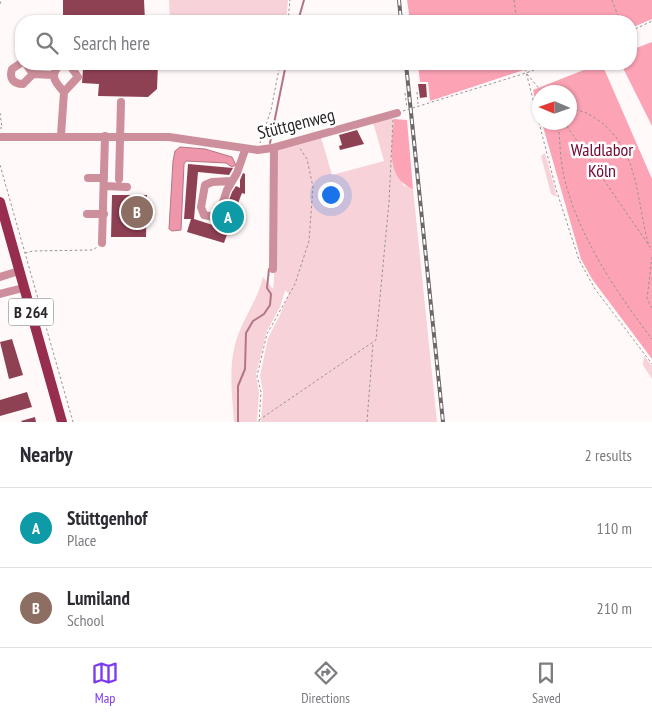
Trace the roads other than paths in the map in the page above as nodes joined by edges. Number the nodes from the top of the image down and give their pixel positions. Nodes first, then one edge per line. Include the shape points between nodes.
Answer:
1 (15, 67) edge
2 (31, 70) edge
3 (54, 70) edge
4 (73, 70) edge
5 (34, 74) junction
6 (53, 75) junction
7 (64, 92) junction
8 (121, 102) dead end
9 (395, 113) road end
10 (2, 135) edge
11 (61, 135) junction
12 (105, 136) junction
13 (120, 136) junction
14 (272, 148) junction
15 (245, 150) junction
16 (88, 178) dead end
17 (119, 180) dead end
18 (231, 181) junction
19 (104, 182) junction
20 (127, 187) dead end
21 (0, 202) edge
22 (87, 214) dead end
23 (104, 214) junction
24 (102, 243) road end
25 (273, 269) dead end
26 (19, 272) junction
27 (0, 277) edge
28 (24, 288) junction
29 (0, 294) edge
30 (62, 422) edge

1 - 5 street via 11,78 14,82 23,84
2 - 5 street
3 - 6 street
4 - 7 street via 78,77
5 - 6 street
6 - 7 street
7 - 11 street
8 - 13 street
9 - 14 street, Stüttgenweg
10 - 11 street, Stüttgenweg
11 - 12 street, Stüttgenweg
12 - 13 street, Stüttgenweg
12 - 19 street
13 - 15 street, Stüttgenweg via 187,139
13 - 17 street
14 - 15 street, Stüttgenweg
14 - 25 street
15 - 18 street
16 - 19 street
18 - 18 street via 219,214 214,217 204,215 201,207 205,185
19 - 20 street
19 - 23 street
21 - 26 main road, B 264
22 - 23 street
23 - 24 street
26 - 27 street
26 - 28 main road, B 264
28 - 29 street
28 - 30 main road, B 264

